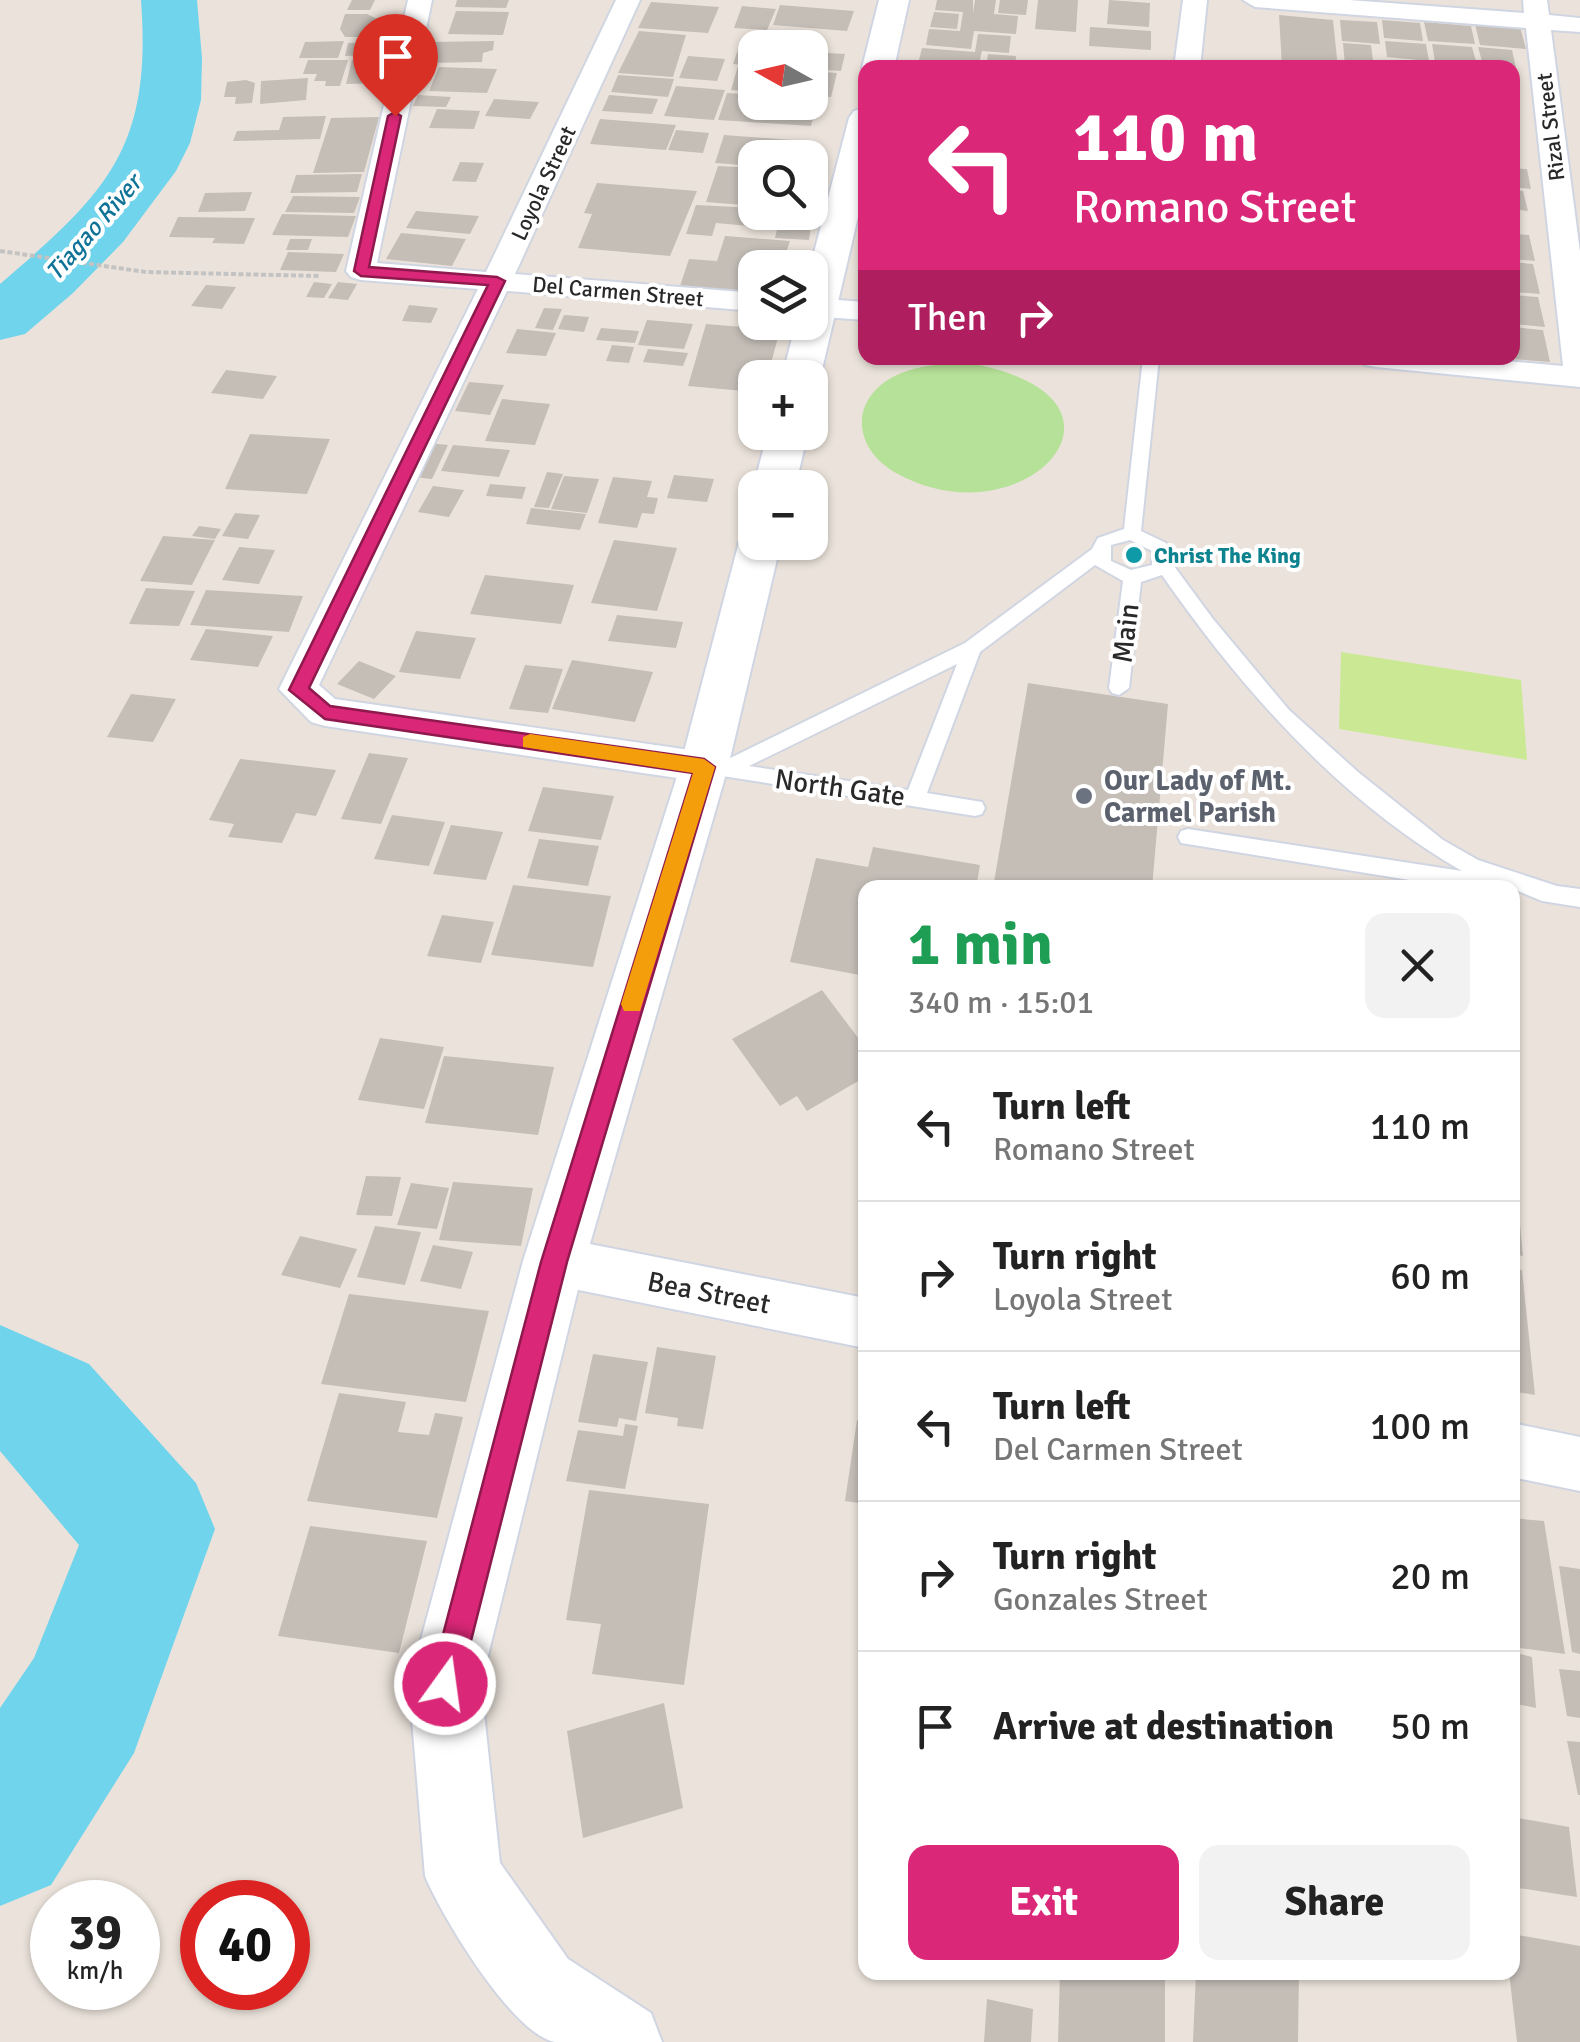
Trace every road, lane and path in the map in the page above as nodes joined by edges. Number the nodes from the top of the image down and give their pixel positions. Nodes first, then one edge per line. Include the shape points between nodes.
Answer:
1 (420, 0) edge
2 (628, 0) edge
3 (894, 0) edge
4 (1195, 0) edge
5 (1254, 0) edge
6 (1536, 11) edge
7 (1580, 26) edge
8 (880, 60) edge
9 (1188, 60) edge
10 (858, 144) edge
11 (0, 251) edge
12 (828, 255) edge
13 (361, 271) junction
14 (497, 281) junction
15 (738, 301) edge
16 (828, 308) edge
17 (858, 310) edge
18 (1150, 365) edge
19 (1460, 365) edge
20 (1580, 375) edge
21 (1132, 534) junction
22 (1100, 552) junction
23 (756, 560) edge
24 (1163, 563) junction
25 (1132, 578) junction
26 (972, 648) junction
27 (1119, 688) dead end
28 (714, 769) junction
29 (915, 797) junction
30 (975, 808) dead end
31 (1188, 837) dead end
32 (1466, 880) edge
33 (1514, 880) edge
34 (1520, 882) edge
35 (1520, 888) edge
36 (1556, 894) junction
37 (1580, 898) edge
38 (554, 1262) junction
39 (858, 1322) edge
40 (1520, 1452) edge
41 (1580, 1464) edge
42 (622, 2042) edge

1 - 13 street
2 - 14 street, Loyola Street
3 - 8 street
4 - 9 street
5 - 6 street
6 - 7 street
6 - 20 street, Rizal Street
10 - 12 street
11 - 13 path via 146,272
13 - 14 street, Del Carmen Street
14 - 15 street, Del Carmen Street
14 - 28 street, Loyola Street via 298,690 325,712
16 - 17 street
18 - 21 lane
19 - 20 street
21 - 22 lane via 1104,542
21 - 24 lane via 1160,547
22 - 25 lane via 1103,564
22 - 26 lane
23 - 28 street
24 - 25 lane via 1148,576
24 - 33 lane via 1282,716 1447,853
25 - 27 lane, Main
26 - 28 lane
26 - 29 lane
28 - 29 lane, North Gate
28 - 38 street
29 - 30 lane, North Gate
31 - 32 lane
34 - 36 lane
35 - 36 lane
36 - 37 lane
38 - 39 street, Bea Street
38 - 42 street via 445,1684 463,1876 540,1986
40 - 41 street

